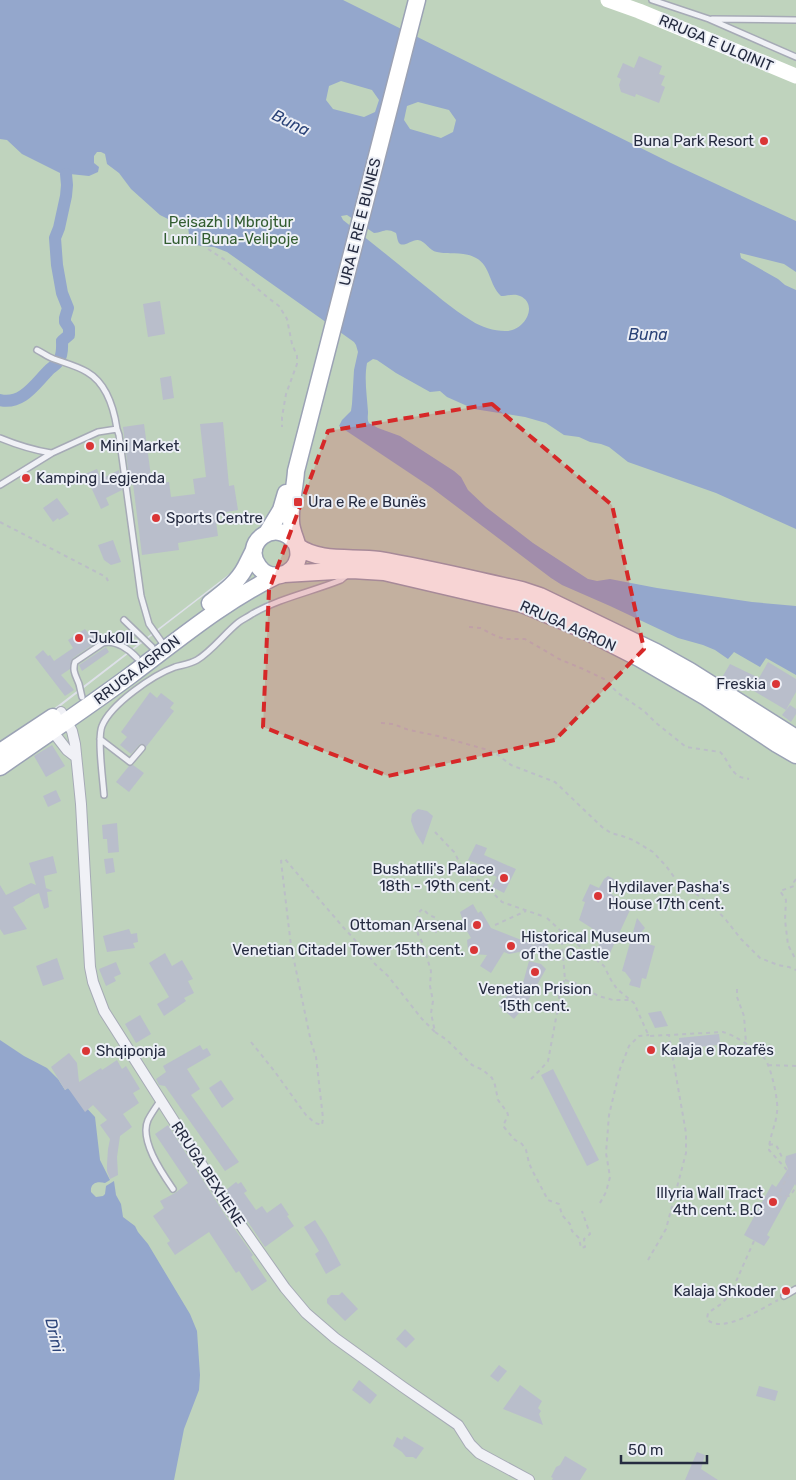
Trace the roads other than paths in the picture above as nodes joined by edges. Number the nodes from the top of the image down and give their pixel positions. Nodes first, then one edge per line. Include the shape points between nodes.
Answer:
1 (417, 0) edge
2 (608, 0) edge
3 (652, 0) edge
4 (709, 19) junction
5 (796, 20) edge
6 (796, 57) edge
7 (796, 76) edge
8 (37, 350) dead end
9 (117, 429) junction
10 (0, 438) edge
11 (52, 453) junction
12 (296, 471) junction
13 (0, 485) edge
14 (267, 533) junction
15 (296, 544) junction
16 (254, 550) junction
17 (352, 570) junction
18 (280, 575) junction
19 (124, 620) dead end
20 (157, 644) junction
21 (137, 658) junction
22 (82, 697) junction
23 (64, 716) junction
24 (49, 727) junction
25 (796, 738) edge
26 (100, 739) junction
27 (142, 748) dead end
28 (0, 752) edge
29 (796, 755) edge
30 (76, 757) junction
31 (0, 767) edge
32 (104, 794) dead end
33 (161, 1100) junction
34 (173, 1189) dead end
35 (796, 1289) edge
36 (784, 1296) road end
37 (529, 1480) edge

1 - 12 main road, URA E RE E BUNES
2 - 7 main road, RRUGA E ULQINIT
3 - 4 lane
4 - 5 lane
4 - 6 lane
8 - 9 lane via 93,376 107,394
9 - 11 lane via 98,432
9 - 20 lane via 140,596
10 - 11 lane via 18,446
11 - 13 lane
12 - 14 main road via 281,510
12 - 15 main road via 291,526
14 - 15 main road via 283,532
14 - 16 main road via 258,539
15 - 18 main road via 297,560 292,569
15 - 25 main road, RRUGA AGRON via 316,554 376,559 540,596 656,652
16 - 18 main road via 260,569 267,574
16 - 20 main road, RRUGA AGRON via 245,569 226,591
17 - 18 main road, RRUGA AGRON
17 - 26 lane via 341,580 261,609 239,622 197,660 155,677 114,710 102,727
17 - 29 main road, RRUGA AGRON via 384,572 537,609 639,658
18 - 23 main road, RRUGA AGRON via 219,608 111,690
19 - 20 lane
20 - 21 main road, RRUGA AGRON
21 - 22 main road, RRUGA AGRON
21 - 22 lane via 130,651 108,642 75,662 74,672
22 - 23 main road, RRUGA AGRON
23 - 24 main road, RRUGA AGRON
23 - 30 street, RRUGA BEXHENE via 74,737
24 - 28 main road, RRUGA AGRON
24 - 30 street
24 - 31 main road, RRUGA AGRON
26 - 27 lane via 130,762
26 - 32 lane
30 - 33 street, RRUGA BEXHENE via 87,936 93,982 104,1011
33 - 34 lane via 147,1122 146,1133 162,1173
33 - 37 street, RRUGA BEXHENE via 233,1214 306,1313 335,1338 458,1425 479,1453
35 - 36 lane

